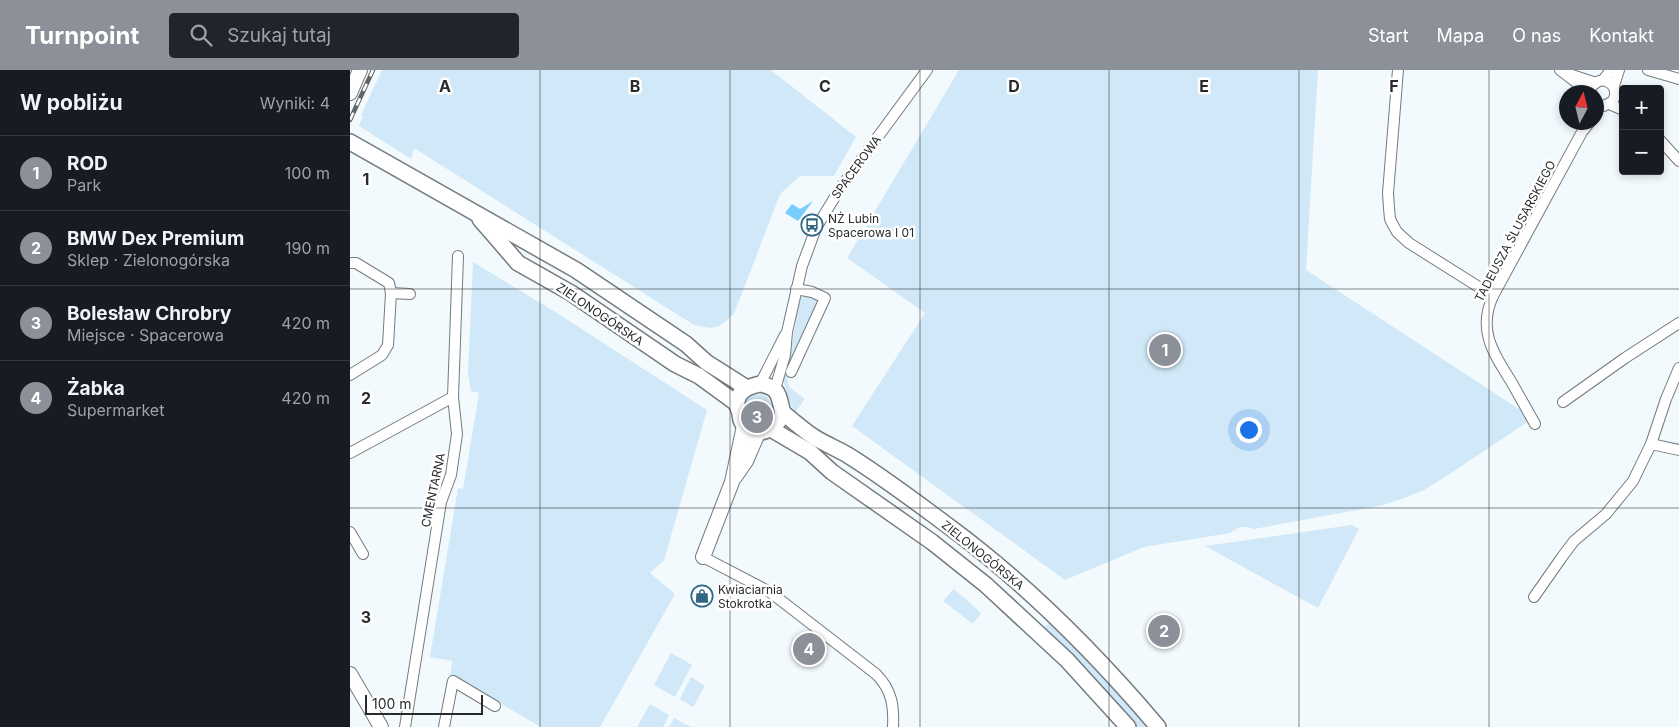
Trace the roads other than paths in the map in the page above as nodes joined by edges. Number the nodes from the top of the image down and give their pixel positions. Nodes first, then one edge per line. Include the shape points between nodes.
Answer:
1 (360, 70) edge
2 (927, 70) edge
3 (1398, 70) edge
4 (1611, 70) edge
5 (1619, 70) edge
6 (1648, 70) edge
7 (1562, 71) edge
8 (1679, 79) edge
9 (1599, 82) junction
10 (1581, 85) edge
11 (1594, 85) edge
12 (350, 93) edge
13 (1617, 93) edge
14 (1604, 104) edge
15 (1604, 104) edge
16 (1619, 109) edge
17 (1581, 130) edge
18 (350, 142) edge
19 (1664, 144) edge
20 (1679, 161) edge
21 (474, 212) junction
22 (458, 256) dead end
23 (350, 263) edge
24 (796, 289) junction
25 (391, 293) junction
26 (410, 294) dead end
27 (1494, 296) junction
28 (1679, 323) edge
29 (787, 332) junction
30 (1679, 368) edge
31 (791, 372) dead end
32 (350, 375) edge
33 (753, 386) junction
34 (775, 389) junction
35 (453, 397) junction
36 (1563, 402) dead end
37 (736, 404) junction
38 (783, 413) junction
39 (1535, 424) dead end
40 (744, 426) junction
41 (765, 430) junction
42 (1652, 444) junction
43 (1679, 450) edge
44 (350, 453) edge
45 (732, 482) junction
46 (350, 532) edge
47 (363, 554) dead end
48 (703, 556) joint
49 (1534, 598) dead end
50 (350, 674) edge
51 (494, 706) dead end
52 (381, 727) edge
53 (405, 727) edge
54 (444, 727) edge
55 (893, 727) edge
56 (1128, 727) edge
57 (1158, 727) edge

1 - 12 street
2 - 24 street, SPACEROWA via 829,204 816,228
3 - 27 street via 1388,193 1390,218 1397,232 1409,243
4 - 9 street
5 - 13 street
6 - 8 street
7 - 9 street
7 - 10 street
9 - 11 street
9 - 13 street via 1611,83
13 - 14 street via 1612,101
15 - 16 street
17 - 27 street, TADEUSZA ŚLUSARSKIEGO
18 - 21 main road, ZIELONOGÓRSKA
19 - 20 street
21 - 33 main road, ZIELONOGÓRSKA via 589,278 686,344 706,362
21 - 37 main road, ZIELONOGÓRSKA via 518,263 577,297 675,364 699,376
22 - 35 street, CMENTARNA
23 - 25 street via 356,263 389,283
24 - 29 street, SPACEROWA
24 - 31 street via 825,298
25 - 26 street
25 - 32 street via 388,345 382,356
27 - 39 street, TADEUSZA ŚLUSARSKIEGO via 1486,321 1490,345
28 - 36 street
29 - 33 street, SPACEROWA
29 - 34 street, SPACEROWA via 785,355
30 - 42 street
33 - 34 main road via 768,385
33 - 37 main road via 738,397
34 - 38 main road
35 - 44 street
35 - 53 street, CMENTARNA via 457,434 451,475 441,502
37 - 40 main road
38 - 41 main road via 781,419
38 - 57 main road, ZIELONOGÓRSKA via 818,440 846,454 921,506 1005,572 1084,644
40 - 41 main road via 751,430
40 - 45 street
41 - 45 street
41 - 56 main road, ZIELONOGÓRSKA via 810,452 832,472 986,584 1062,654
42 - 43 street
42 - 49 street via 1626,490 1606,514 1574,541
45 - 48 street
46 - 47 street
48 - 55 street via 770,592 876,674 892,699
50 - 52 street
51 - 54 street via 453,681

